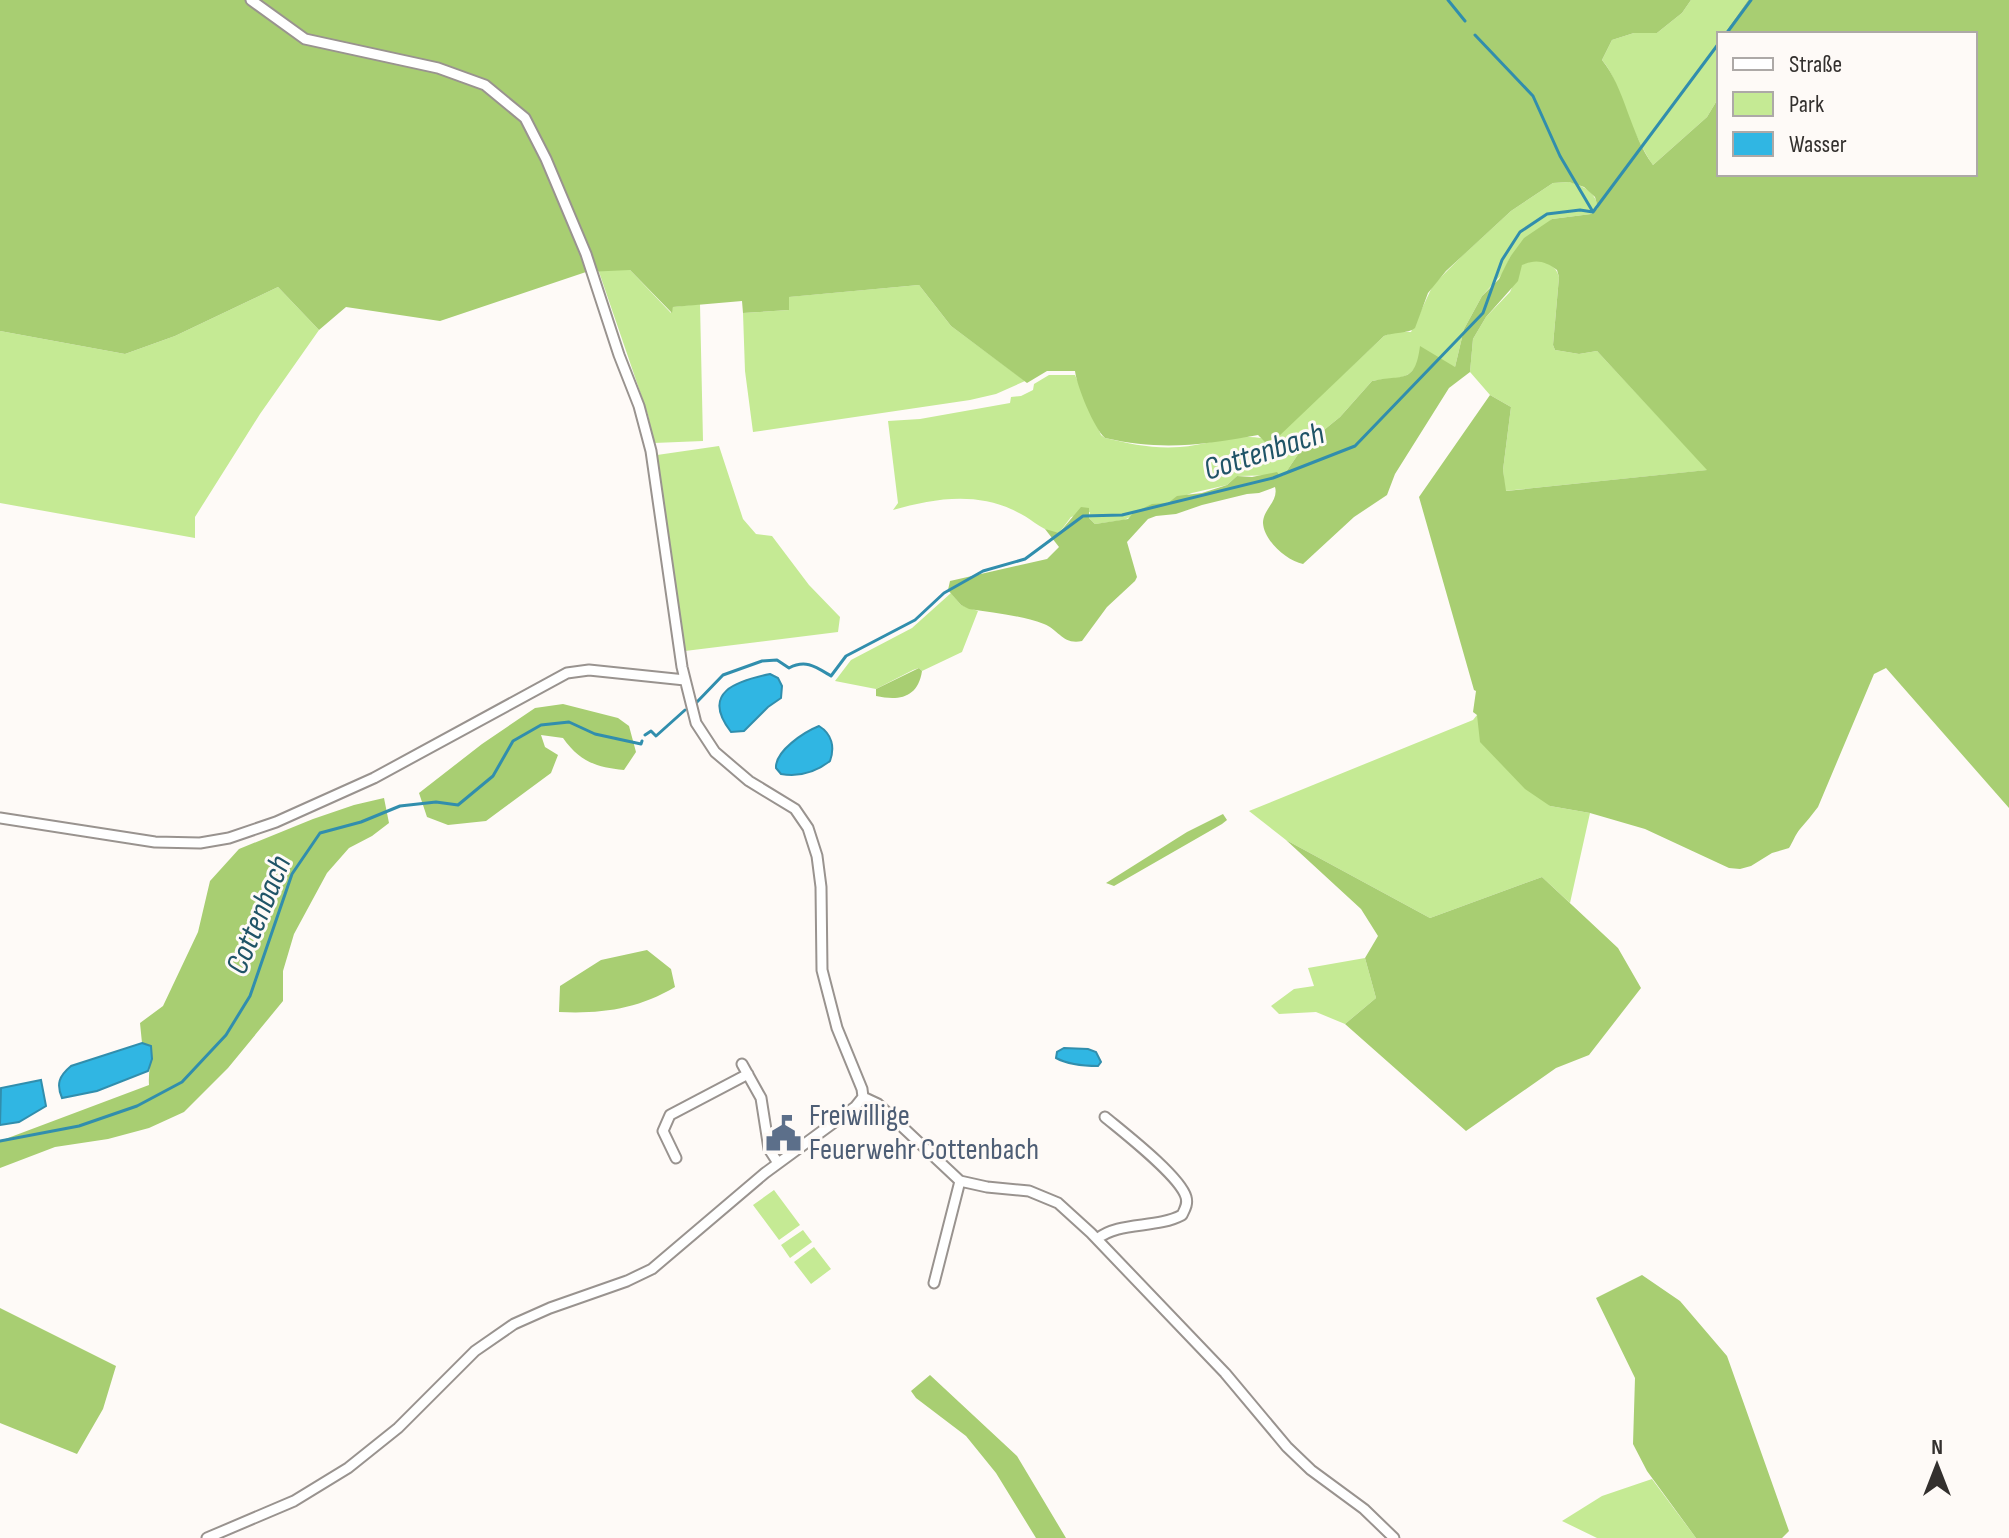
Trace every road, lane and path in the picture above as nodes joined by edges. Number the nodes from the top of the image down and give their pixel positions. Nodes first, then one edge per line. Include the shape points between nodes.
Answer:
1 (251, 0) edge
2 (685, 680) junction
3 (0, 818) edge
4 (742, 1064) dead end
5 (748, 1074) junction
6 (863, 1097) junction
7 (1105, 1117) dead end
8 (676, 1158) dead end
9 (778, 1163) junction
10 (960, 1181) junction
11 (1097, 1239) junction
12 (934, 1283) dead end
13 (207, 1538) edge
14 (1394, 1538) edge

1 - 2 street via 305,39 438,68 485,85 525,118 586,254 639,406 651,451
2 - 3 street via 589,670 567,673 374,778 229,838 155,842
2 - 6 street via 708,745 749,781 795,809 808,828 821,887 822,970
4 - 5 street
5 - 8 street via 670,1115 663,1131
5 - 9 street via 761,1098 769,1149
6 - 9 street
6 - 10 street via 878,1104
7 - 11 street via 1154,1159 1184,1192 1187,1203 1182,1215 1172,1220
9 - 13 street via 652,1269 532,1316 489,1341 348,1468 294,1501
10 - 11 street via 1044,1195
10 - 12 street
11 - 14 street via 1225,1373 1287,1447

